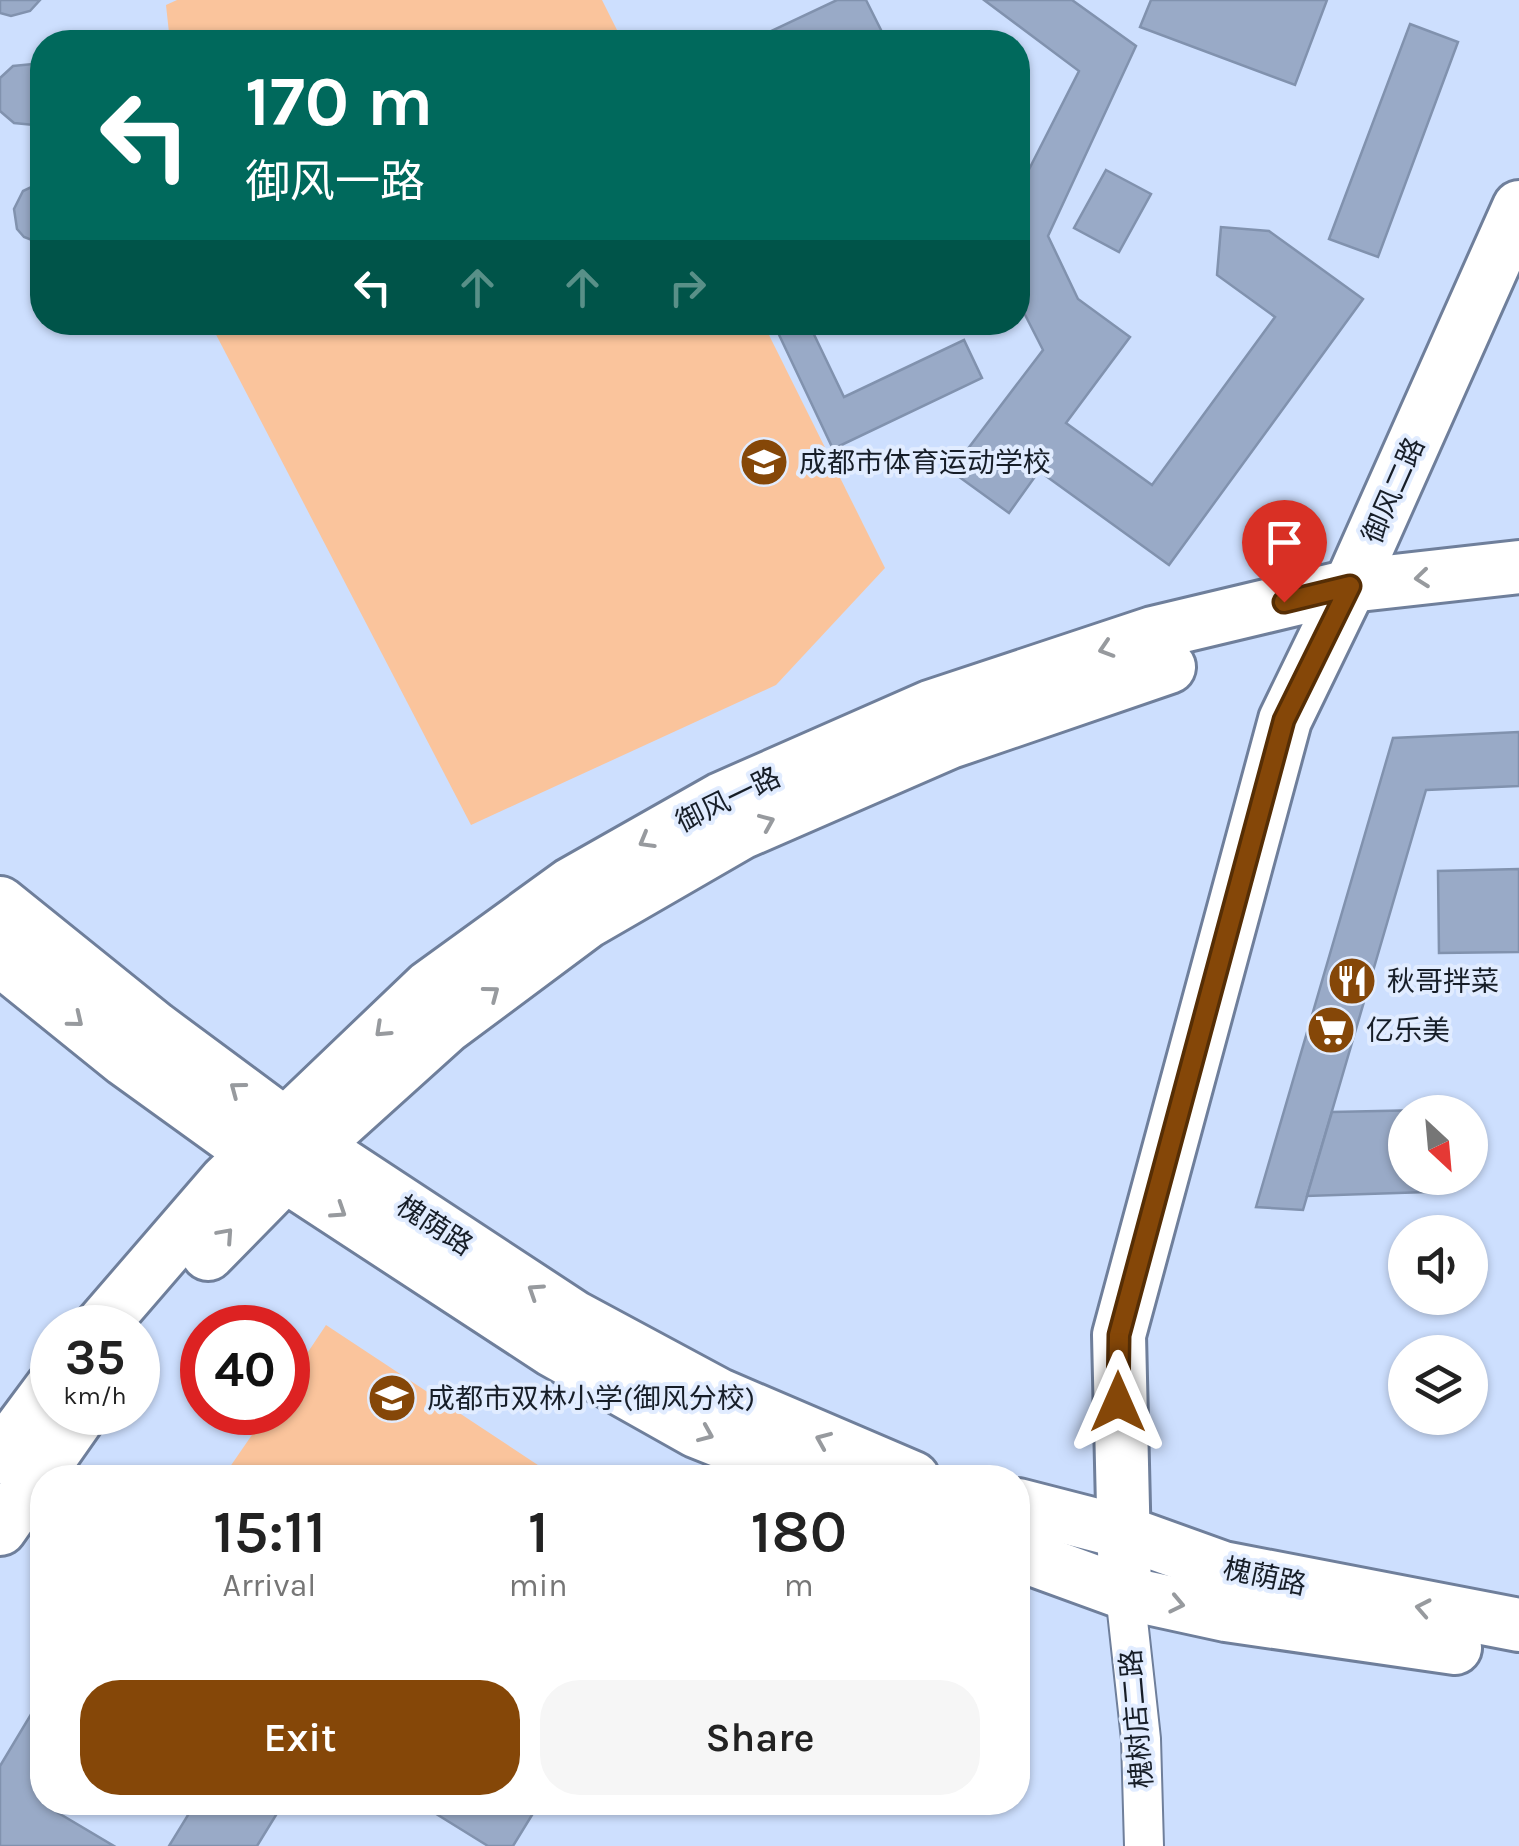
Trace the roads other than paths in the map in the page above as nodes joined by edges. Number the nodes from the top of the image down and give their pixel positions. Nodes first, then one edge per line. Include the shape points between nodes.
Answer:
1 (1519, 208) edge
2 (1519, 567) edge
3 (1519, 602) edge
4 (1340, 604) junction
5 (0, 903) edge
6 (0, 959) edge
7 (285, 1149) junction
8 (119, 1305) edge
9 (160, 1309) edge
10 (30, 1417) edge
11 (66, 1435) edge
12 (0, 1457) edge
13 (45, 1465) edge
14 (781, 1465) edge
15 (883, 1465) edge
16 (30, 1486) edge
17 (1030, 1508) edge
18 (0, 1529) edge
19 (1124, 1532) junction
20 (1030, 1558) edge
21 (1124, 1593) junction
22 (1519, 1625) edge
23 (1519, 1657) edge
24 (1144, 1846) edge

1 - 4 main road, 御风二路
2 -> 4 main road, 御风一路
3 - 4 main road, 御风一路
4 - 7 main road, 御风一路 via 968,736 741,833 571,934
4 - 19 main road, 御风二路 via 1284,720 1119,1335
7 -> 5 main road, 槐荫路 via 155,1028
6 -> 7 main road, 槐荫路 via 125,1060
7 - 8 main road, 御风一路 via 226,1181
9 -> 7 main road, 御风一路 via 248,1210
7 -> 14 main road, 槐荫路 via 552,1350 696,1431
15 -> 7 main road, 槐荫路 via 719,1395
10 - 12 main road
11 - 13 main road
16 - 18 main road
17 - 19 main road, 槐荫路
19 - 21 main road, 御风二路
22 -> 19 main road, 槐荫路 via 1223,1568
20 - 21 main road, 槐荫路
21 -> 23 main road, 槐荫路 via 1226,1615
21 - 24 street, 槐树店二路 via 1142,1739

